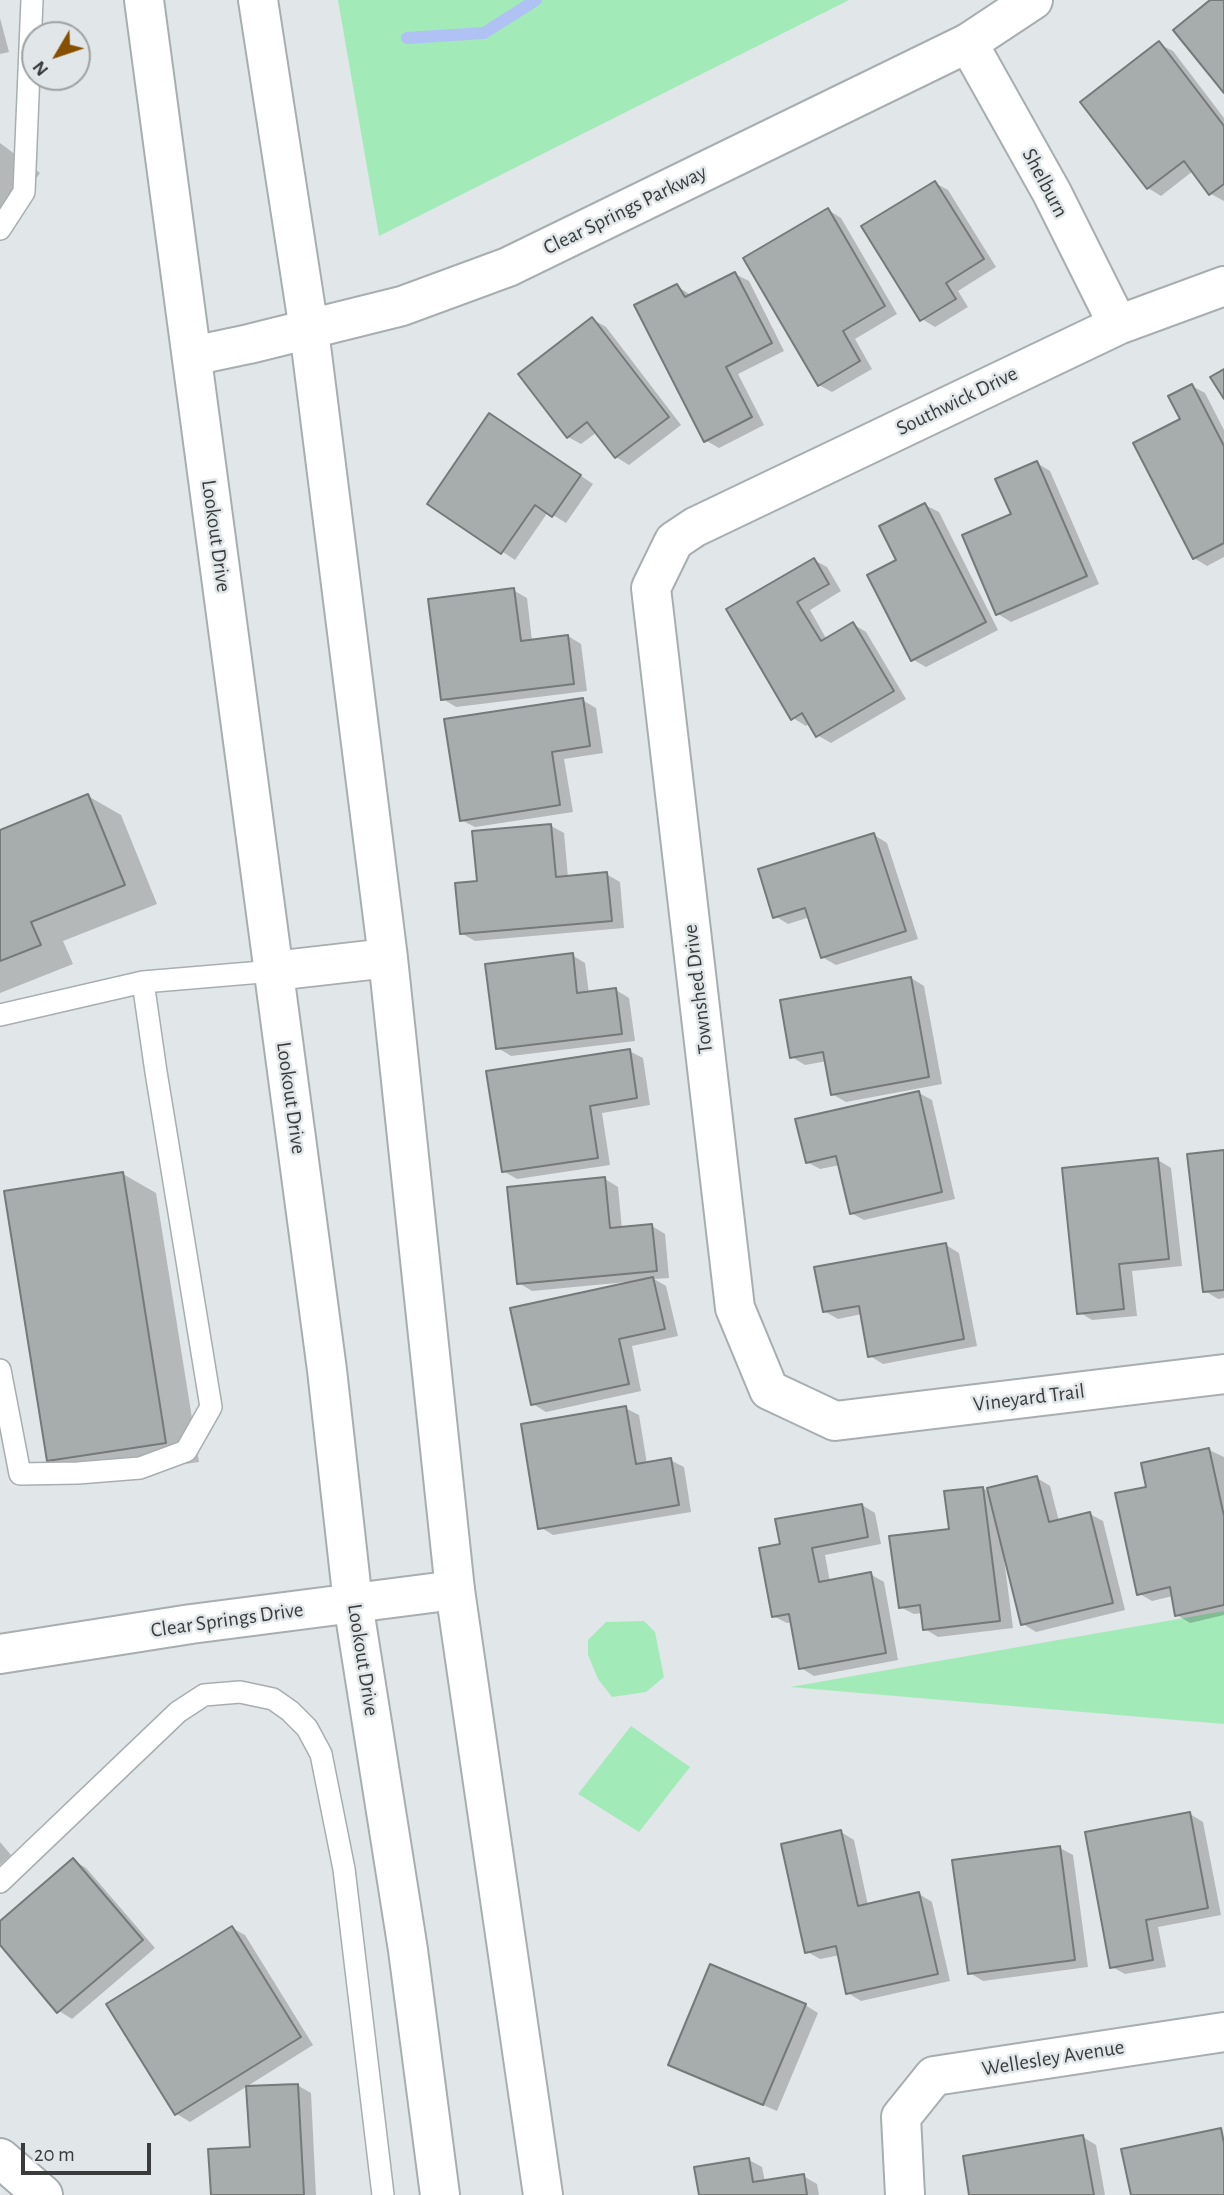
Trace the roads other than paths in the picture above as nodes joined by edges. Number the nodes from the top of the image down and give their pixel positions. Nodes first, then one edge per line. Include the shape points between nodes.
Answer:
1 (32, 0) edge
2 (145, 0) edge
3 (258, 0) edge
4 (1033, 0) edge
5 (968, 43) junction
6 (0, 229) edge
7 (1224, 286) edge
8 (1118, 325) junction
9 (309, 330) junction
10 (191, 356) junction
11 (695, 527) joint
12 (388, 958) junction
13 (274, 971) junction
14 (143, 982) junction
15 (0, 1016) edge
16 (0, 1370) edge
17 (1224, 1374) edge
18 (835, 1421) joint
19 (455, 1590) junction
20 (354, 1603) junction
21 (0, 1654) edge
22 (0, 1882) edge
23 (1224, 2032) edge
24 (0, 2158) edge
25 (43, 2195) edge
26 (383, 2195) edge
27 (440, 2195) edge
28 (543, 2195) edge
29 (905, 2195) edge

1 - 6 lane via 24,192
2 - 10 main road, Lookout Drive
3 - 9 main road
4 - 5 main road, Clear Springs Parkway
5 - 8 main road, Shelburn via 1052,193
5 - 9 main road, Clear Springs Parkway via 508,267 402,306
7 - 8 main road, Southwick Drive
8 - 11 main road, Southwick Drive
9 - 10 main road, Clear Springs Parkway
9 - 12 main road
10 - 13 main road, Lookout Drive
11 - 18 main road, Townshed Drive via 674,541 651,588 736,1308 769,1390
12 - 13 main road
12 - 19 main road
13 - 14 lane
13 - 20 main road, Lookout Drive
14 - 15 lane
14 - 16 lane via 211,1407 186,1451 140,1468 20,1474
17 - 18 main road, Vineyard Trail
19 - 20 main road, Clear Springs Drive
19 - 28 main road
20 - 21 main road, Clear Springs Drive
20 - 27 main road, Lookout Drive via 408,1950
22 - 26 lane via 178,1713 204,1696 240,1692 273,1699 290,1711 307,1728 321,1754 344,1869
23 - 29 main road, Wellesley Avenue via 934,2076 901,2117
24 - 25 main road

